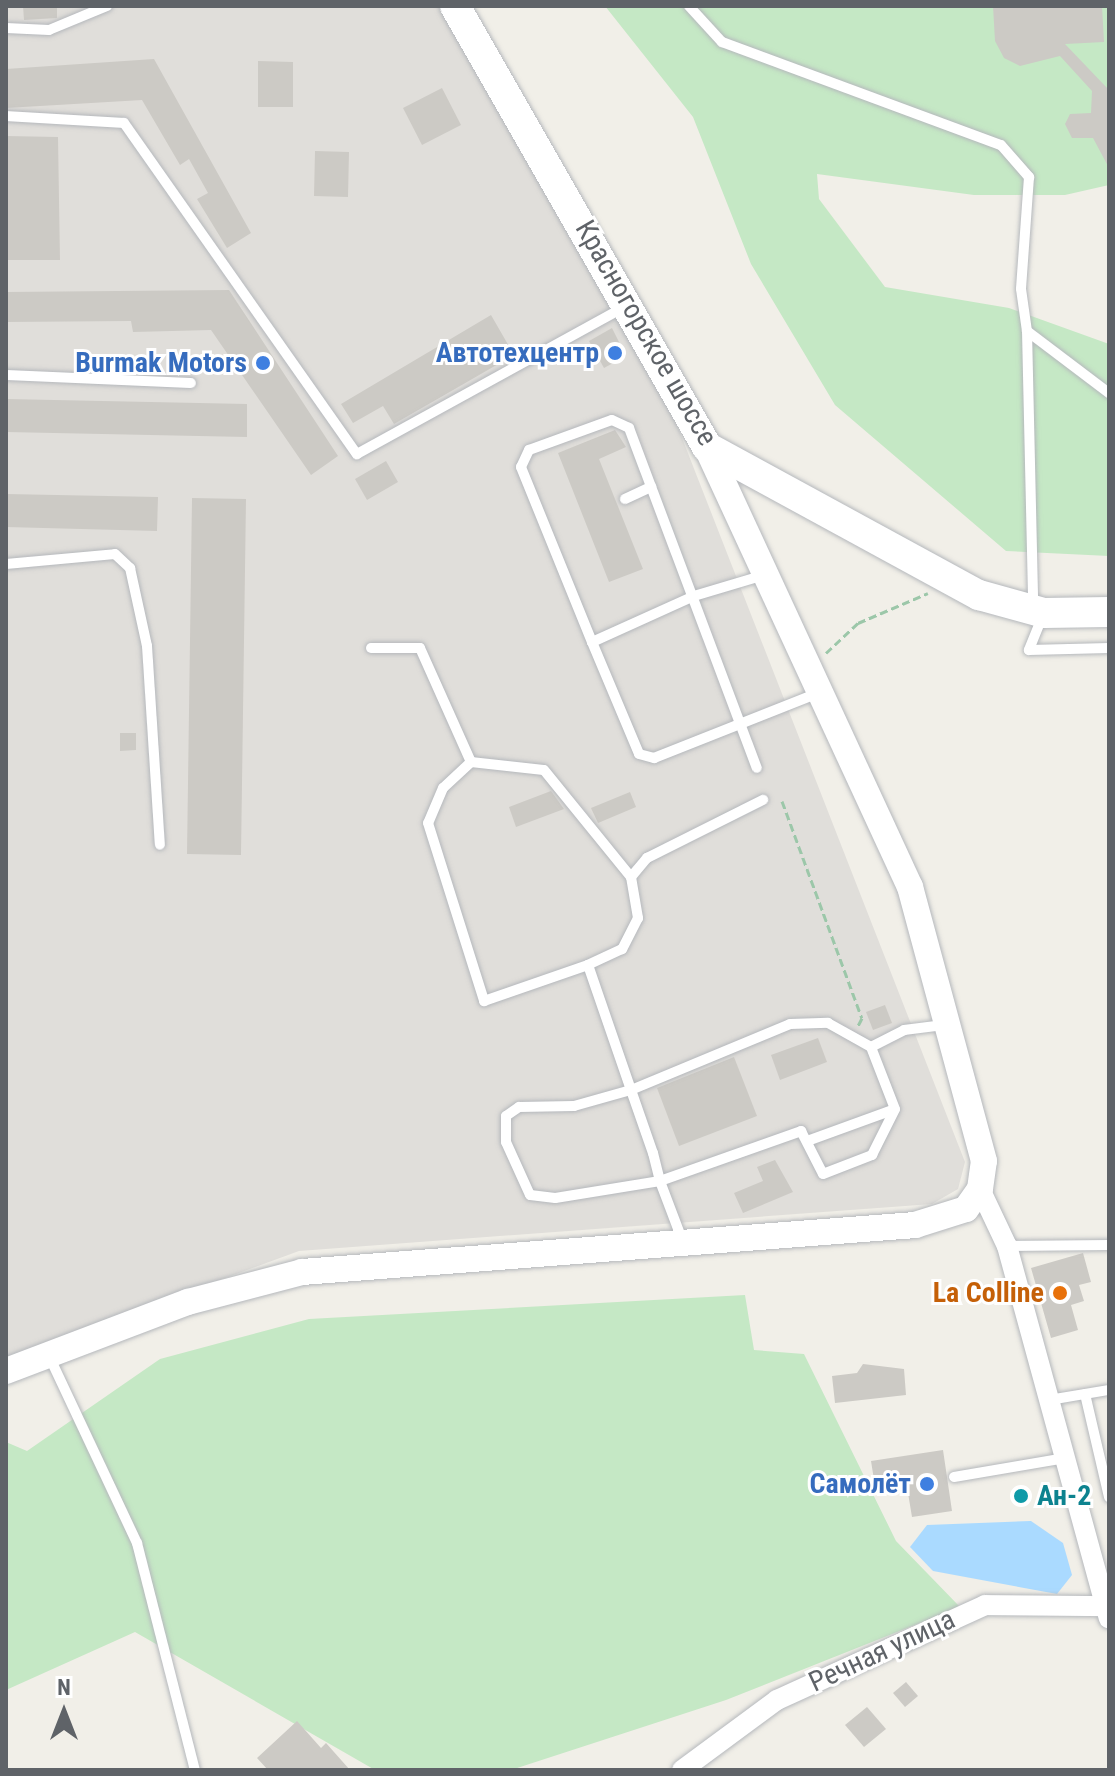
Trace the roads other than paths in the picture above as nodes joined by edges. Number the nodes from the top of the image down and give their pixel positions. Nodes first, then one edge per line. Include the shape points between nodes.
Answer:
1 (107, 6) edge
2 (455, 6) edge
3 (689, 6) edge
4 (6, 28) edge
5 (6, 116) edge
6 (629, 305) junction
7 (1027, 331) junction
8 (6, 375) edge
9 (191, 383) dead end
10 (1109, 393) edge
11 (707, 447) junction
12 (651, 487) junction
13 (625, 499) dead end
14 (6, 564) edge
15 (761, 576) junction
16 (694, 596) junction
17 (1038, 612) junction
18 (1109, 612) edge
19 (592, 642) junction
20 (371, 648) dead end
21 (1109, 648) edge
22 (815, 681) junction
23 (738, 723) junction
24 (471, 762) junction
25 (757, 768) dead end
26 (763, 800) dead end
27 (160, 845) dead end
28 (631, 877) junction
29 (588, 965) junction
30 (952, 1024) junction
31 (871, 1047) junction
32 (631, 1090) junction
33 (895, 1109) junction
34 (810, 1140) junction
35 (660, 1181) junction
36 (980, 1189) junction
37 (683, 1244) junction
38 (1109, 1245) edge
39 (1007, 1246) junction
40 (48, 1354) junction
41 (6, 1371) edge
42 (1109, 1390) edge
43 (1085, 1394) junction
44 (1049, 1400) junction
45 (1065, 1458) junction
46 (954, 1477) dead end
47 (1109, 1497) edge
48 (1107, 1612) edge
49 (195, 1770) edge
50 (682, 1770) edge

1 - 4 lane via 49,30
2 - 6 main road, Красногорское шоссе
3 - 7 lane via 722,42 1001,145 1029,177 1021,289
5 - 6 lane via 124,123 357,454
6 - 11 main road, Красногорское шоссе
7 - 10 lane
7 - 17 lane
8 - 9 lane
11 - 15 street
11 - 17 main road, Красногорское шоссе via 951,581
12 - 13 lane
12 - 16 lane
12 - 19 lane via 629,428 612,420 529,450 521,467
14 - 27 lane via 115,554 130,568 147,646
15 - 16 lane
15 - 22 street
16 - 19 lane
16 - 23 lane
17 - 18 main road, Красногорское шоссе
17 - 21 lane via 1029,650
19 - 23 lane via 639,754 654,758
20 - 24 lane via 420,648
22 - 23 lane
22 - 30 street via 910,887
23 - 25 lane
24 - 28 lane via 544,770
24 - 29 lane via 443,788 428,823 484,1001
26 - 28 lane via 647,858
28 - 29 lane via 638,918 622,949
29 - 32 lane
30 - 31 lane via 904,1030
30 - 36 street via 984,1161
31 - 32 lane via 855,1032 828,1023 790,1024
31 - 33 lane
32 - 35 lane
32 - 35 lane via 574,1106 519,1107 506,1116 506,1142 530,1195 570,1197
33 - 34 lane
33 - 34 lane via 872,1155 823,1174
34 - 35 lane via 801,1131
35 - 37 lane
36 - 37 street via 945,1221
36 - 39 street
37 - 40 street via 302,1272 188,1302
38 - 39 lane
39 - 44 street
40 - 41 street
40 - 49 lane via 137,1543
42 - 43 lane
43 - 44 lane
43 - 47 lane
44 - 45 street
45 - 46 lane
45 - 48 street
48 - 50 street, Речная улица via 985,1605 777,1700

